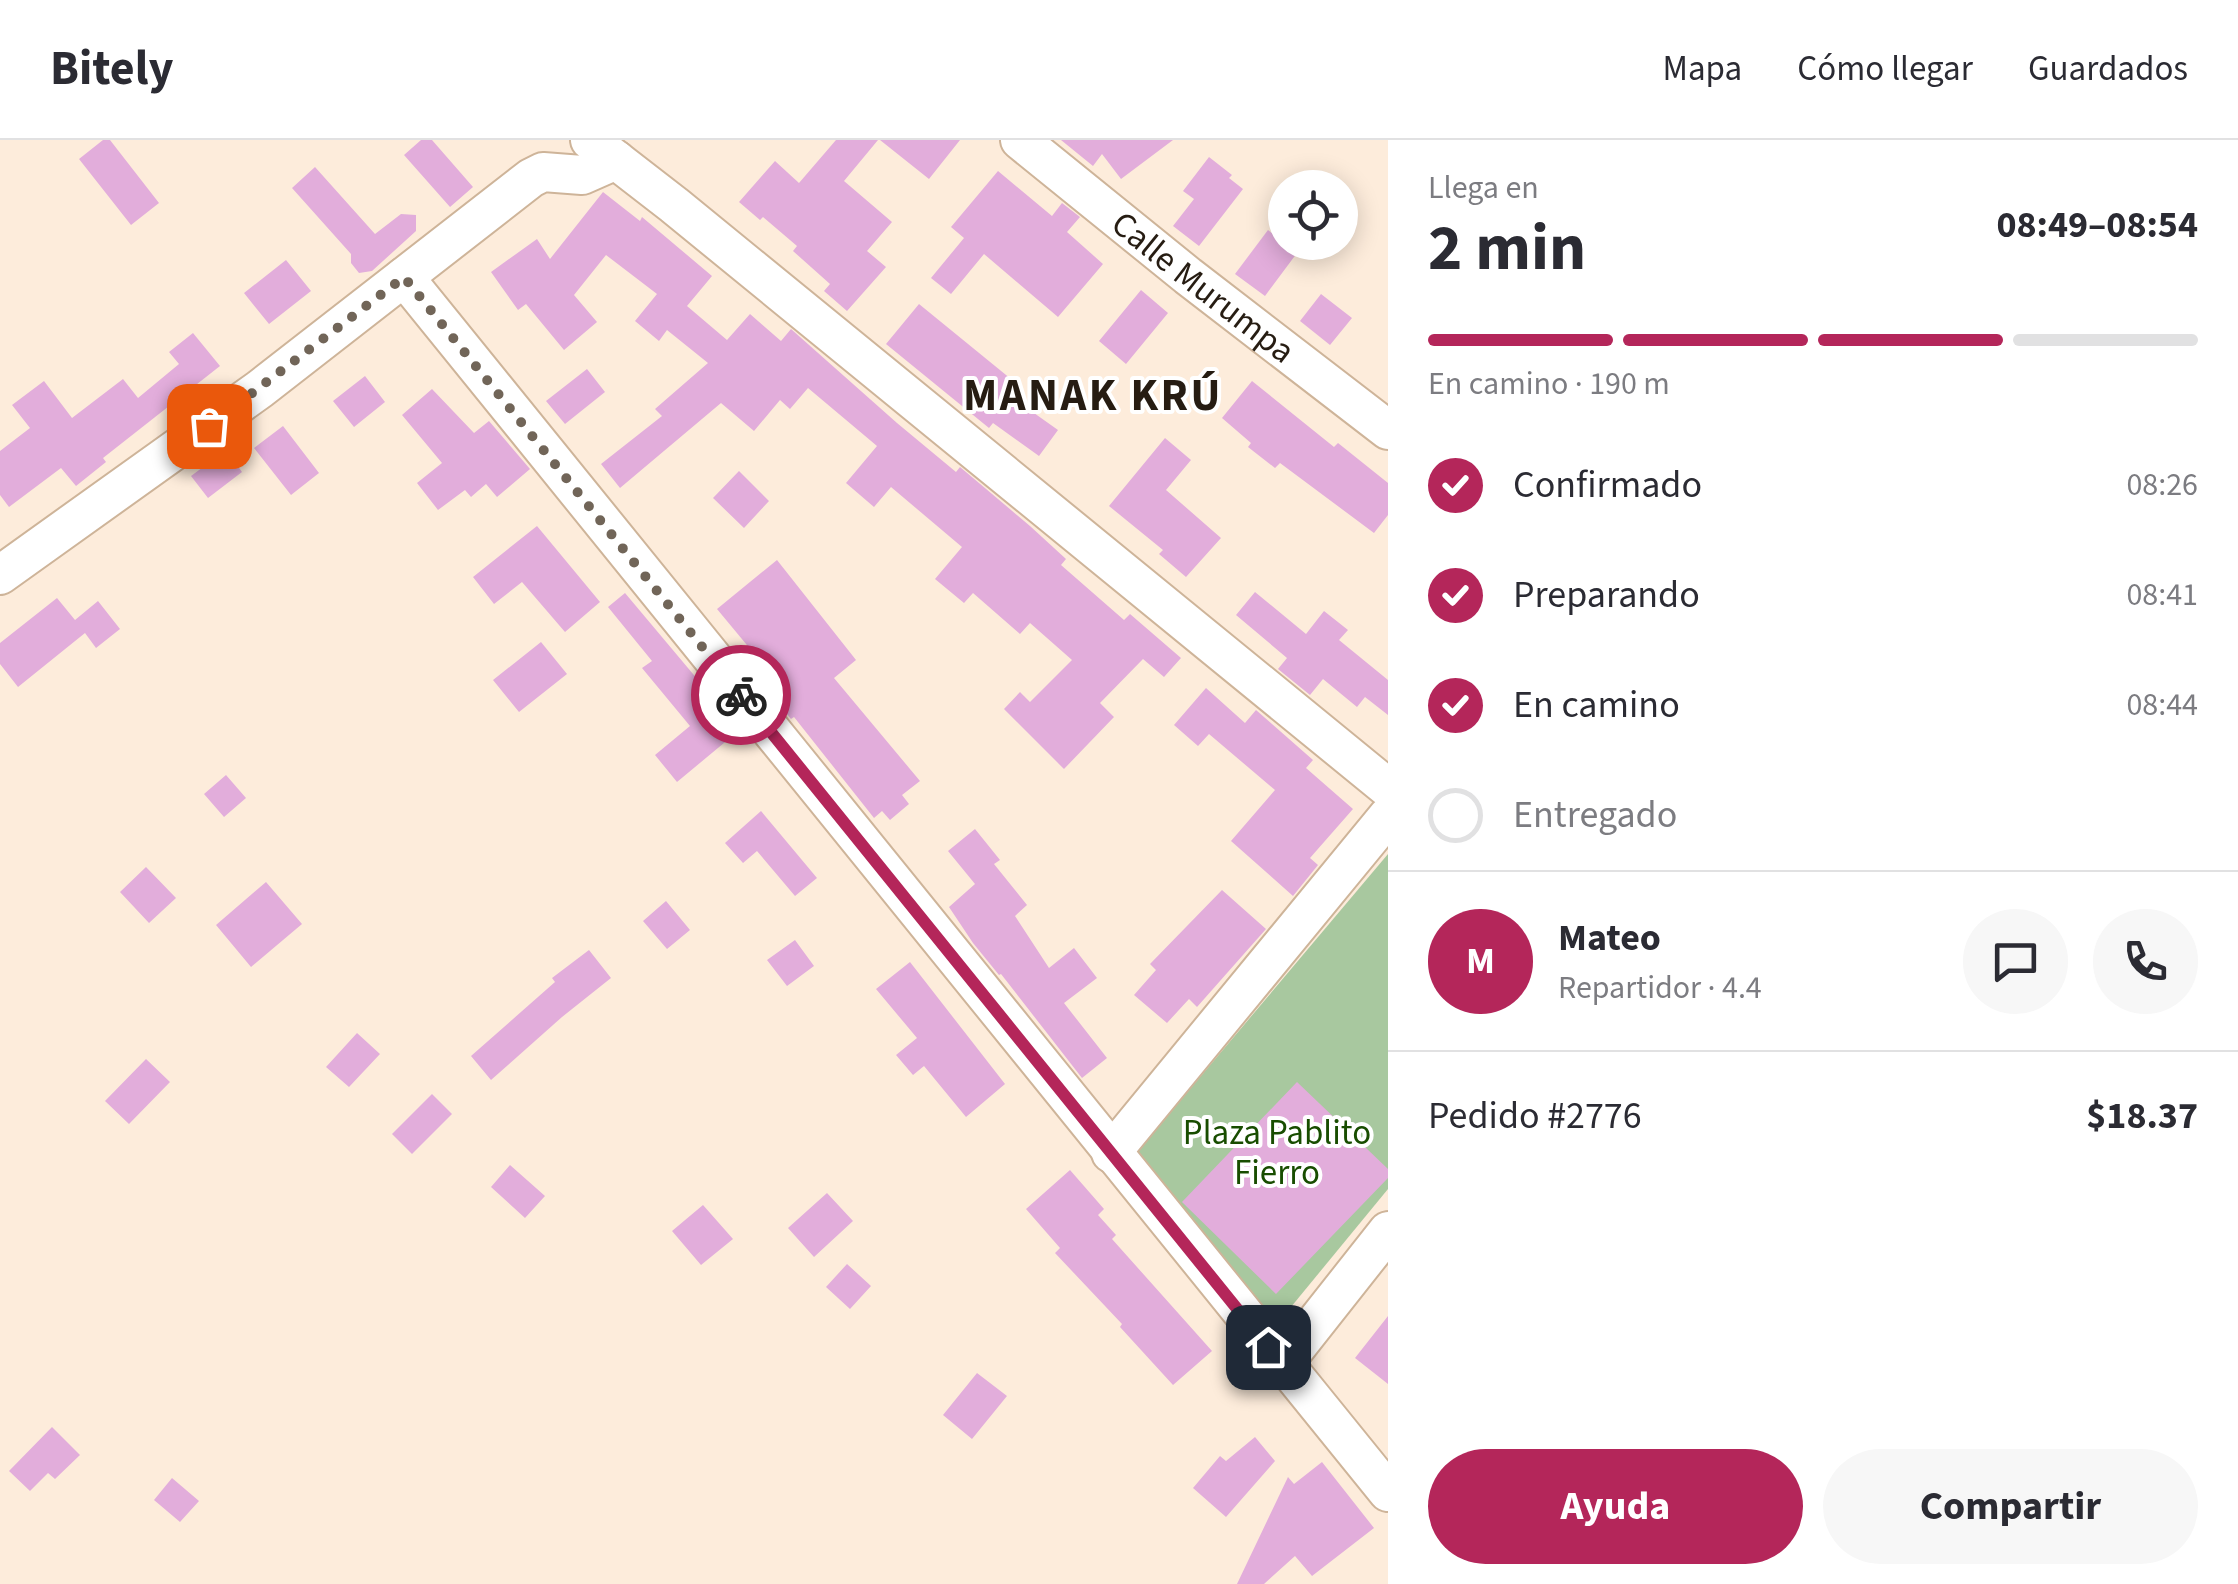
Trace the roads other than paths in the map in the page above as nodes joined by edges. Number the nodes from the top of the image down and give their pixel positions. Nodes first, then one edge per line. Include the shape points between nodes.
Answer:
1 (538, 140) edge
2 (1020, 140) edge
3 (603, 150) edge
4 (531, 178) junction
5 (404, 277) junction
6 (1388, 430) edge
7 (0, 575) edge
8 (1388, 788) edge
9 (1388, 816) edge
10 (1111, 1153) junction
11 (1388, 1231) edge
12 (1282, 1364) junction
13 (1388, 1492) edge

1 - 4 street
2 - 6 street, Calle Murumpa
3 - 4 street via 582,175 543,172
3 - 8 street
4 - 5 street
5 - 7 street
5 - 10 street
9 - 10 street
10 - 12 street
11 - 12 street
12 - 13 street

